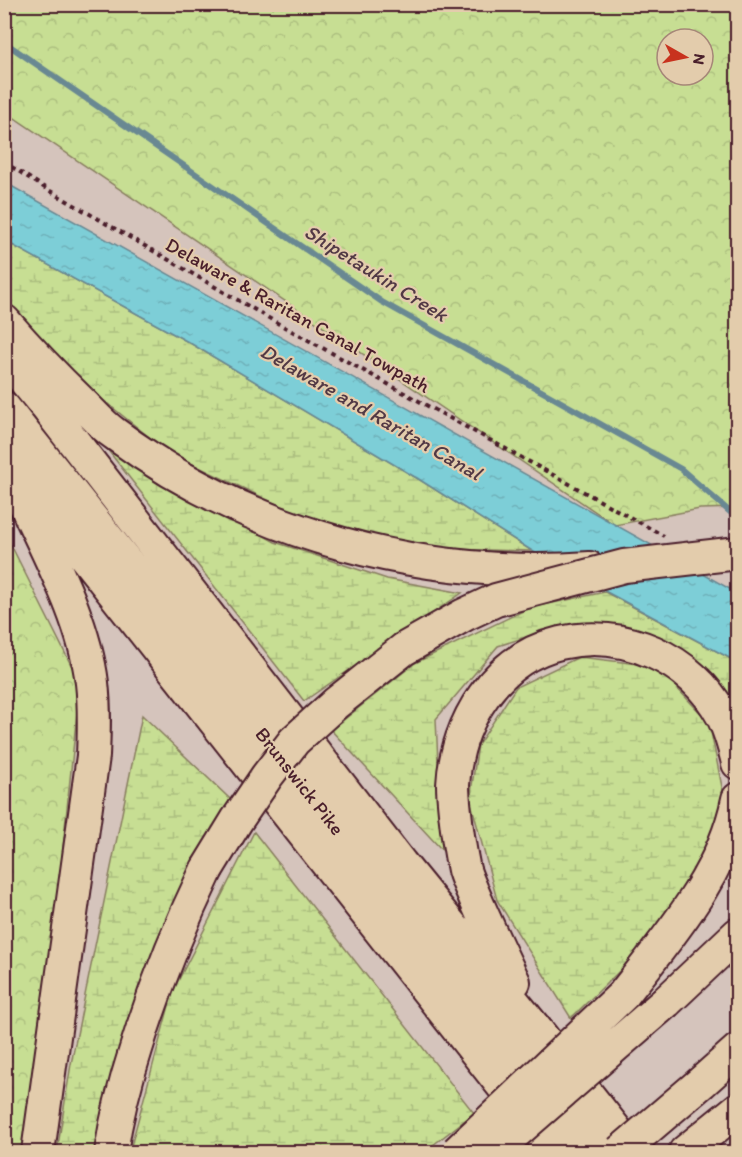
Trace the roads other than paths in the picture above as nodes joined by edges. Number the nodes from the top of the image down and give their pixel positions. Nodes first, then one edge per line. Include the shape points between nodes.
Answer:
1 (4, 321) edge
2 (4, 355) edge
3 (4, 408) edge
4 (4, 454) edge
5 (4, 460) edge
6 (738, 553) edge
7 (624, 566) junction
8 (738, 762) edge
9 (738, 799) edge
10 (738, 934) edge
11 (538, 1032) junction
12 (738, 1050) edge
13 (731, 1114) edge
14 (38, 1152) edge
15 (111, 1152) edge
16 (458, 1152) edge
17 (493, 1152) edge
18 (555, 1152) edge
19 (595, 1152) edge
20 (620, 1152) edge
21 (633, 1152) edge
22 (685, 1152) edge

1 - 7 highway, bridge via 113,433 211,494 263,518 382,554 434,563 499,569
2 - 11 highway via 401,864
3 - 19 highway, Brunswick Pike
4 - 18 highway, Brunswick Pike
5 - 14 highway via 84,644 94,720 91,768
6 - 7 highway, bridge
7 - 15 highway, bridge via 496,600 464,615 404,649 294,741 237,820 192,901 148,1010 127,1077
8 - 11 highway via 722,715 686,671 640,646 614,640 587,639 537,651 514,664 475,708 455,760 453,787 465,872 489,932
9 - 16 highway, bridge via 734,820 704,883 623,995
10 - 17 highway, bridge
11 - 21 highway
12 - 20 highway, bridge
13 - 22 highway

